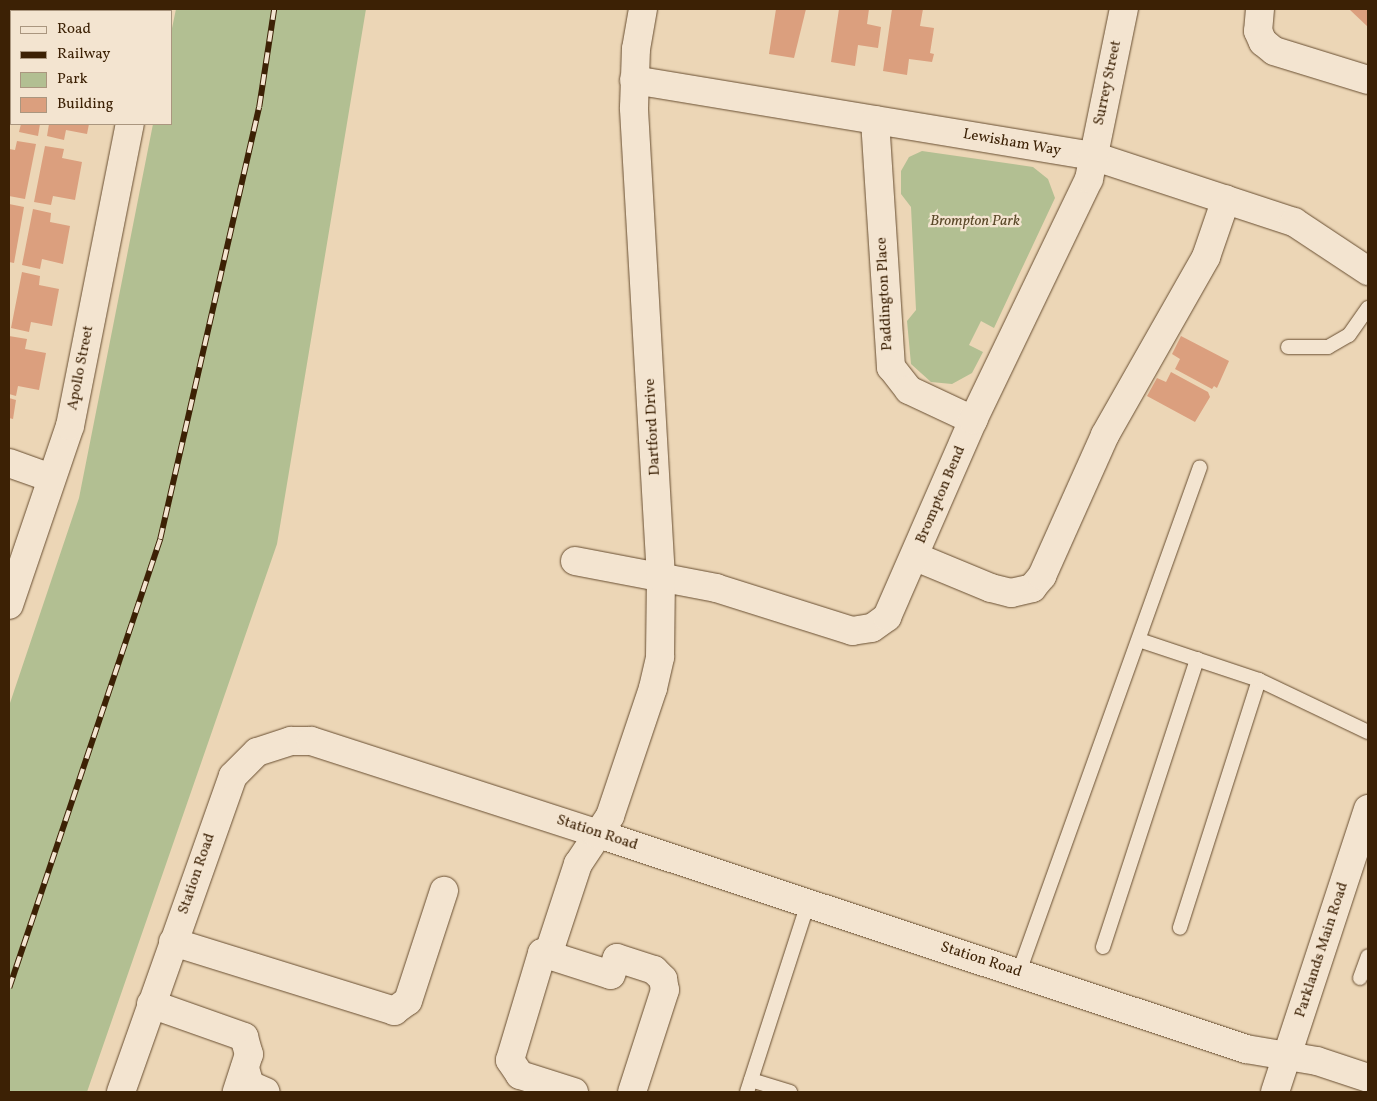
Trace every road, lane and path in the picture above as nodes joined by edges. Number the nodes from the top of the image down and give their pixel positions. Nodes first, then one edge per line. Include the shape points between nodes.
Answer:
1 (642, 9) edge
2 (1124, 9) edge
3 (1260, 9) edge
4 (634, 80) junction
5 (1368, 80) edge
6 (875, 120) junction
7 (130, 125) edge
8 (1093, 156) junction
9 (1226, 199) junction
10 (1368, 271) edge
11 (1368, 308) edge
12 (1288, 347) dead end
13 (973, 420) junction
14 (9, 463) edge
15 (1200, 467) dead end
16 (51, 478) junction
17 (916, 557) junction
18 (575, 561) dead end
19 (661, 578) junction
20 (9, 605) edge
21 (1139, 640) junction
22 (1197, 659) junction
23 (1259, 680) junction
24 (1368, 732) edge
25 (1368, 809) edge
26 (596, 833) junction
27 (444, 891) dead end
28 (808, 903) junction
29 (1180, 928) dead end
30 (173, 942) junction
31 (1103, 947) dead end
32 (548, 955) junction
33 (1368, 956) edge
34 (1019, 972) junction
35 (1360, 978) dead end
36 (151, 1004) junction
37 (1287, 1056) junction
38 (1368, 1078) edge
39 (240, 1080) edge
40 (749, 1086) edge
41 (548, 1088) edge
42 (121, 1092) edge
43 (266, 1092) edge
44 (574, 1092) edge
45 (632, 1092) edge
46 (790, 1092) edge
47 (1275, 1092) edge

1 - 4 street, Dartford Drive
2 - 8 street, Surrey Street
3 - 5 street via 1258,31 1263,42 1274,51
4 - 6 street, Lewisham Way
4 - 19 street, Dartford Drive
6 - 8 street, Lewisham Way
6 - 13 street, Paddington Place via 891,367 909,390
7 - 16 street, Apollo Street via 70,426
8 - 9 street, Lewisham Way
8 - 13 street, Brompton Bend via 1089,179
9 - 10 street, Lewisham Way via 1294,222
9 - 17 street via 1206,256 1105,434 1042,576 1032,588 1011,593 991,588
11 - 12 lane via 1349,335 1328,347
13 - 17 street, Brompton Bend
14 - 16 street
15 - 21 lane
16 - 20 street, Apollo Street
17 - 19 street, Brompton Bend via 887,617 862,631 842,630 716,588
18 - 19 street, Brompton Bend
19 - 26 street, Dartford Drive via 660,657 653,688 610,816
21 - 22 lane
21 - 34 lane
22 - 23 lane
22 - 31 lane
23 - 24 lane
23 - 29 lane
25 - 37 street, Parklands Main Road
26 - 28 street, Station Road
26 - 30 street, Station Road via 311,741 275,744 257,752 232,776
26 - 32 street, Dartford Drive via 578,864
27 - 30 street via 408,1001 394,1011
28 - 34 street, Station Road
28 - 40 lane
30 - 36 street, Station Road
32 - 41 street, Dartford Drive via 542,953 510,1055 515,1071
32 - 45 street via 611,975 617,958 654,970 663,979 665,990
33 - 35 lane
34 - 37 street, Station Road via 1246,1049
36 - 39 street via 239,1033 249,1048
36 - 42 street, Station Road
37 - 38 street, Station Road via 1317,1061
37 - 47 street, Parklands Main Road
39 - 43 street
40 - 46 lane
41 - 44 street

